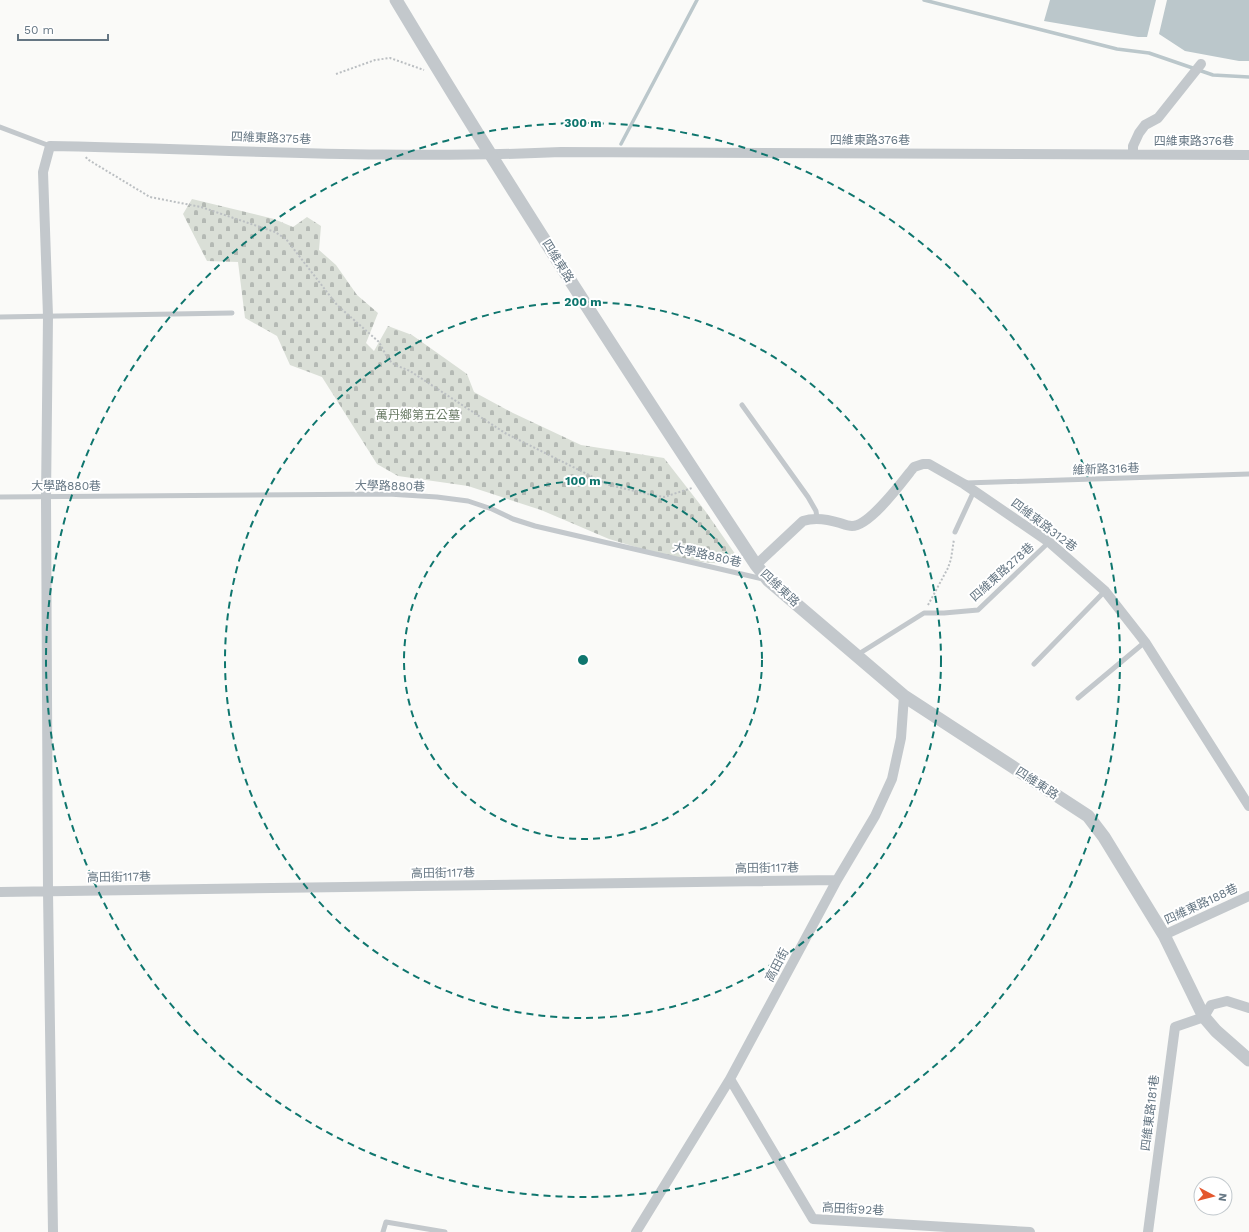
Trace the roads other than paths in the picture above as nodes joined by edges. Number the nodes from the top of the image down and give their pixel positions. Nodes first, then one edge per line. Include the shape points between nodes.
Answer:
1 (396, 0) edge
2 (1201, 64) dead end
3 (0, 127) edge
4 (50, 146) junction
5 (1133, 154) junction
6 (491, 155) junction
7 (1249, 155) edge
8 (232, 312) dead end
9 (48, 316) junction
10 (0, 317) edge
11 (742, 405) dead end
12 (1249, 474) edge
13 (964, 484) junction
14 (974, 491) junction
15 (0, 497) edge
16 (46, 497) junction
17 (817, 518) junction
18 (955, 532) road end
19 (1050, 542) junction
20 (756, 565) junction
21 (768, 580) junction
22 (1105, 591) junction
23 (1145, 642) junction
24 (857, 655) junction
25 (1034, 664) dead end
26 (904, 696) junction
27 (1078, 698) dead end
28 (1249, 806) edge
29 (837, 880) junction
30 (0, 892) edge
31 (48, 892) junction
32 (1249, 896) edge
33 (1164, 935) junction
34 (1249, 1008) edge
35 (1204, 1017) junction
36 (1249, 1060) edge
37 (730, 1079) junction
38 (52, 1232) edge
39 (383, 1232) edge
40 (445, 1232) edge
41 (636, 1232) edge
42 (1030, 1232) edge
43 (1148, 1232) edge

1 - 6 street, 四維東路
2 - 5 street via 1158,118 1139,133 1133,146
3 - 4 lane
4 - 6 street, 四維東路375巷
4 - 9 street via 43,172
5 - 6 street, 四維東路376巷 via 561,152
5 - 7 street, 四維東路376巷
6 - 20 street, 四維東路 via 620,359
8 - 9 lane
9 - 10 lane
9 - 16 street
11 - 17 lane via 808,497
12 - 13 lane, 維新路316巷
13 - 14 street, 四維東路312巷
13 - 17 street, 四維東路312巷 via 929,464 923,464 914,468 876,512 859,524 851,526
14 - 18 lane
14 - 19 street, 四維東路312巷
15 - 16 lane, 大學路880巷
16 - 21 lane, 大學路880巷 via 388,494 437,497 474,503 535,526
16 - 31 street
17 - 20 street, 四維東路312巷 via 803,520
19 - 22 street, 四維東路312巷
19 - 24 lane, 四維東路278巷 via 978,610 924,613
20 - 21 street, 四維東路
21 - 24 street, 四維東路
22 - 23 street, 四維東路312巷
22 - 25 lane
23 - 27 lane
23 - 28 street, 四維東路312巷
24 - 26 street, 四維東路
26 - 29 street, 高田街 via 901,738 892,779 875,816
26 - 33 street, 四維東路 via 1088,816 1104,837
29 - 31 street, 高田街117巷
29 - 37 street, 高田街
30 - 31 street, 高田街117巷
31 - 38 street
32 - 33 street, 四維東路188巷
33 - 35 street, 四維東路
34 - 35 street via 1227,1001 1211,1005
35 - 36 street, 四維東路
35 - 43 street, 四維東路181巷 via 1175,1027
37 - 41 street, 高田街
37 - 42 street, 高田街92巷 via 813,1219
39 - 40 lane via 386,1222

